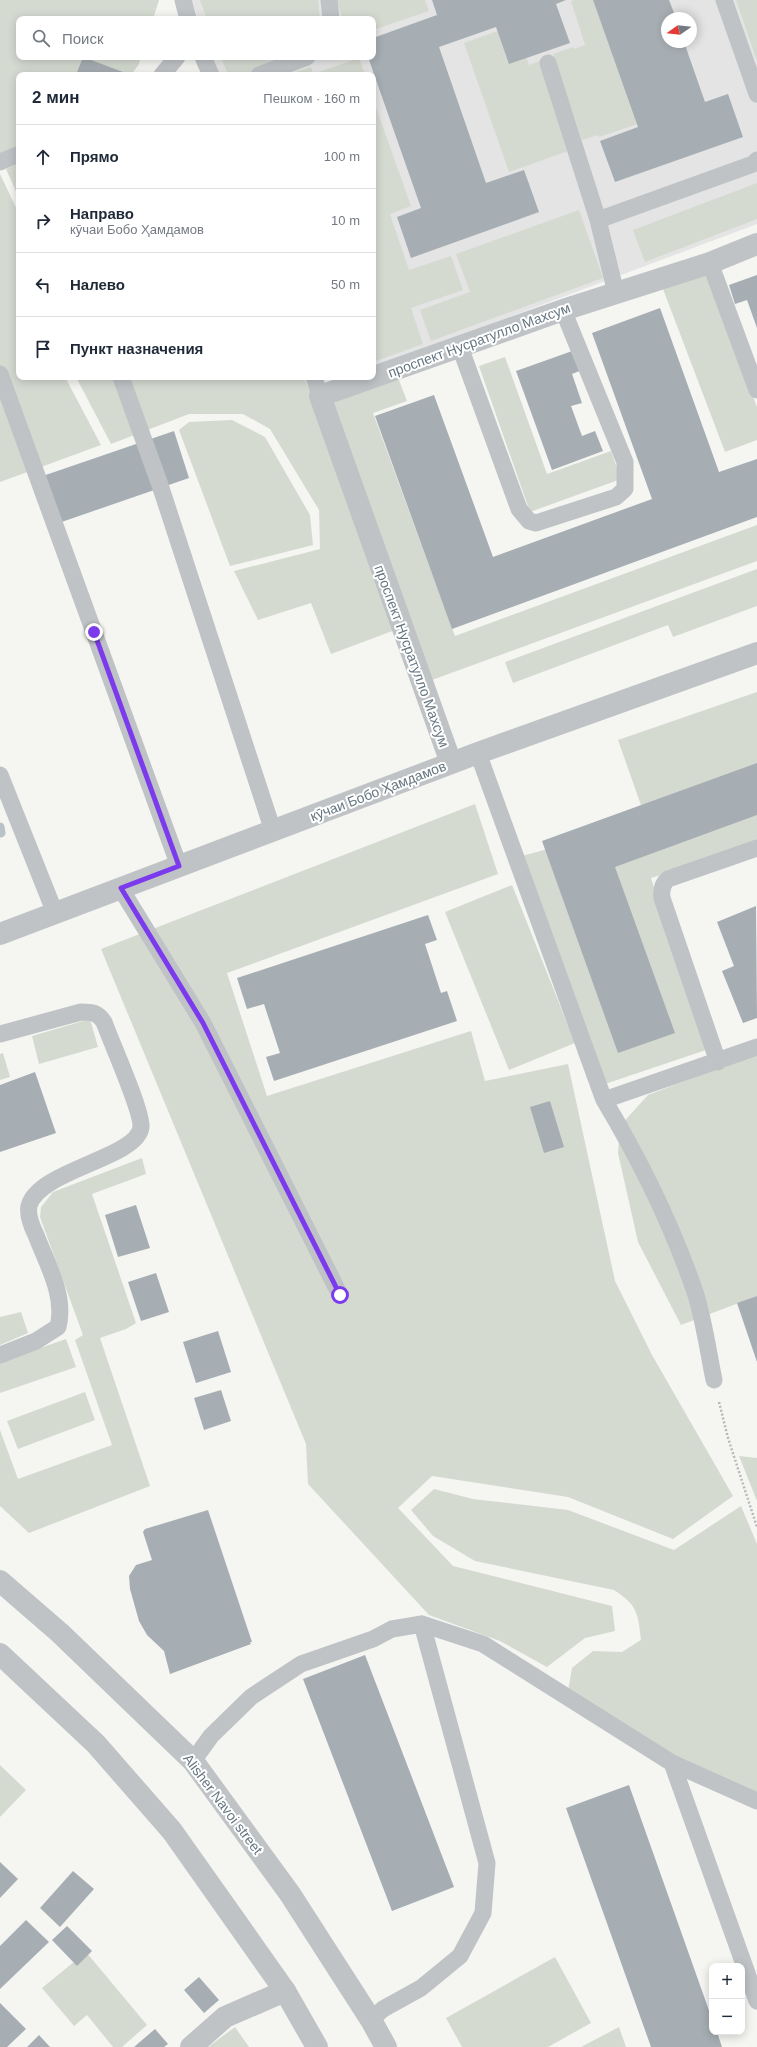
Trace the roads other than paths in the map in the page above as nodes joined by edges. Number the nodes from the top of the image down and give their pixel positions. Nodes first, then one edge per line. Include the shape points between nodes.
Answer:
1 (183, 0) edge
2 (329, 0) edge
3 (724, 0) edge
4 (187, 16) edge
5 (331, 16) edge
6 (174, 60) edge
7 (204, 60) edge
8 (300, 60) edge
9 (548, 63) dead end
10 (164, 72) edge
11 (210, 72) edge
12 (268, 72) edge
13 (757, 94) edge
14 (16, 155) edge
15 (757, 160) edge
16 (0, 162) edge
17 (598, 220) junction
18 (757, 244) edge
19 (710, 263) junction
20 (616, 293) junction
21 (564, 310) junction
22 (460, 347) junction
23 (376, 370) edge
24 (0, 374) edge
25 (122, 380) edge
26 (342, 380) edge
27 (317, 387) edge
28 (757, 390) edge
29 (757, 653) edge
30 (478, 753) junction
31 (451, 763) junction
32 (0, 775) edge
33 (273, 831) junction
34 (757, 848) edge
35 (179, 866) junction
36 (121, 888) junction
37 (55, 913) junction
38 (0, 934) edge
39 (0, 1034) edge
40 (757, 1047) edge
41 (718, 1062) junction
42 (604, 1100) junction
43 (340, 1295) dead end
44 (0, 1355) edge
45 (714, 1380) road end
46 (0, 1581) edge
47 (422, 1624) junction
48 (0, 1654) edge
49 (193, 1761) junction
50 (672, 1763) junction
51 (757, 1801) edge
52 (285, 1991) junction
53 (757, 2002) edge
54 (371, 2020) junction
55 (191, 2047) edge
56 (317, 2047) edge
57 (386, 2047) edge

1 - 4 lane
2 - 5 lane
3 - 13 lane
6 - 10 lane
7 - 11 lane
8 - 12 lane
9 - 17 lane
14 - 16 lane
15 - 17 lane via 753,164
17 - 20 lane
18 - 19 street, проспект Нусратулло Махсум
19 - 20 street, проспект Нусратулло Махсум
19 - 28 lane
20 - 21 street, проспект Нусратулло Махсум
21 - 22 street, проспект Нусратулло Махсум
21 - 22 lane via 625,462 625,489 616,497 536,523 523,516
22 - 23 street, проспект Нусратулло Махсум
24 - 35 lane
25 - 33 lane via 160,485
26 - 27 street, проспект Нусратулло Махсум
27 - 31 street, проспект Нусратулло Махсум
29 - 30 street, кӯчаи Бобо Ҳамдамов
30 - 31 street, кӯчаи Бобо Ҳамдамов
30 - 42 lane
31 - 33 street, кӯчаи Бобо Ҳамдамов
32 - 37 lane
33 - 35 street, кӯчаи Бобо Ҳамдамов
34 - 41 lane via 668,879 661,890
35 - 36 street, кӯчаи Бобо Ҳамдамов
36 - 37 street, кӯчаи Бобо Ҳамдамов
36 - 43 lane via 203,1023
37 - 38 street, кӯчаи Бобо Ҳамдамов
39 - 44 lane via 81,1012 93,1012 104,1022 139,1115 141,1128 134,1141 36,1192 31,1199 28,1208 30,1222 58,1293 61,1315 58,1327 36,1341
40 - 41 lane
41 - 42 lane
42 - 45 lane via 632,1148 672,1233 695,1293
46 - 49 street, Alisher Navoi street via 60,1632
47 - 49 lane via 392,1629 373,1639 301,1664 251,1697 211,1736
47 - 50 lane via 483,1644
47 - 54 lane via 488,1863 483,1913 460,1956 421,1988 383,2009
48 - 52 street via 96,1744 172,1831
49 - 54 street, Alisher Navoi street via 290,1894
50 - 51 lane
50 - 53 lane
52 - 55 street via 225,2017
52 - 56 street
54 - 57 street, Alisher Navoi street

